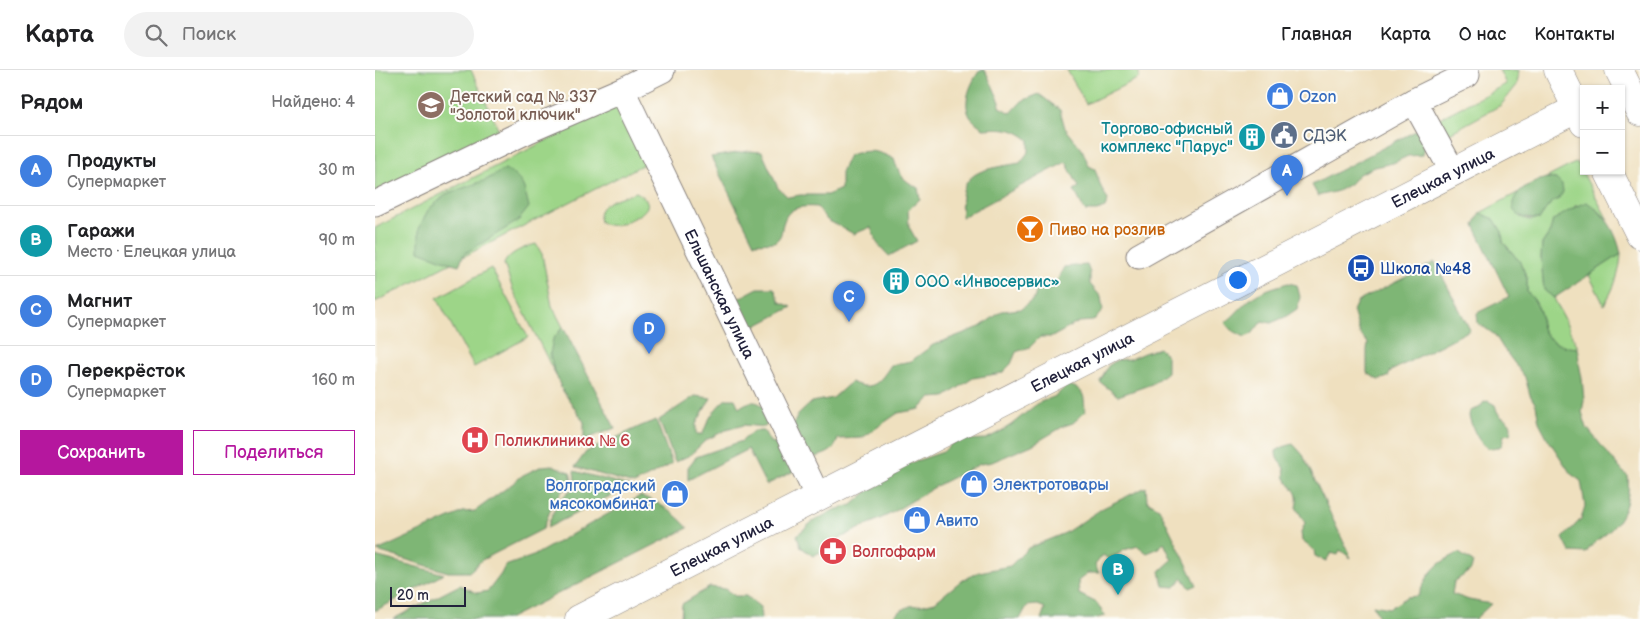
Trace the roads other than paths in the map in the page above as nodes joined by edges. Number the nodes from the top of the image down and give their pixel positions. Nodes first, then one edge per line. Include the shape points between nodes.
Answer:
1 (662, 70) edge
2 (1465, 70) edge
3 (1558, 70) edge
4 (1620, 81) edge
5 (622, 90) junction
6 (1414, 101) junction
7 (1580, 110) edge
8 (1580, 112) edge
9 (1640, 112) edge
10 (1453, 172) junction
11 (1610, 175) edge
12 (375, 204) edge
13 (1640, 235) edge
14 (1139, 256) dead end
15 (818, 498) junction
16 (579, 619) edge

1 - 5 street
2 - 6 street via 1467,75
3 - 7 main road
4 - 9 main road
5 - 12 street via 529,130
5 - 15 street, Ельшанская улица
6 - 10 street
6 - 14 street
8 - 10 main road, Елецкая улица
10 - 15 main road, Елецкая улица
11 - 13 main road
15 - 16 main road, Елецкая улица

